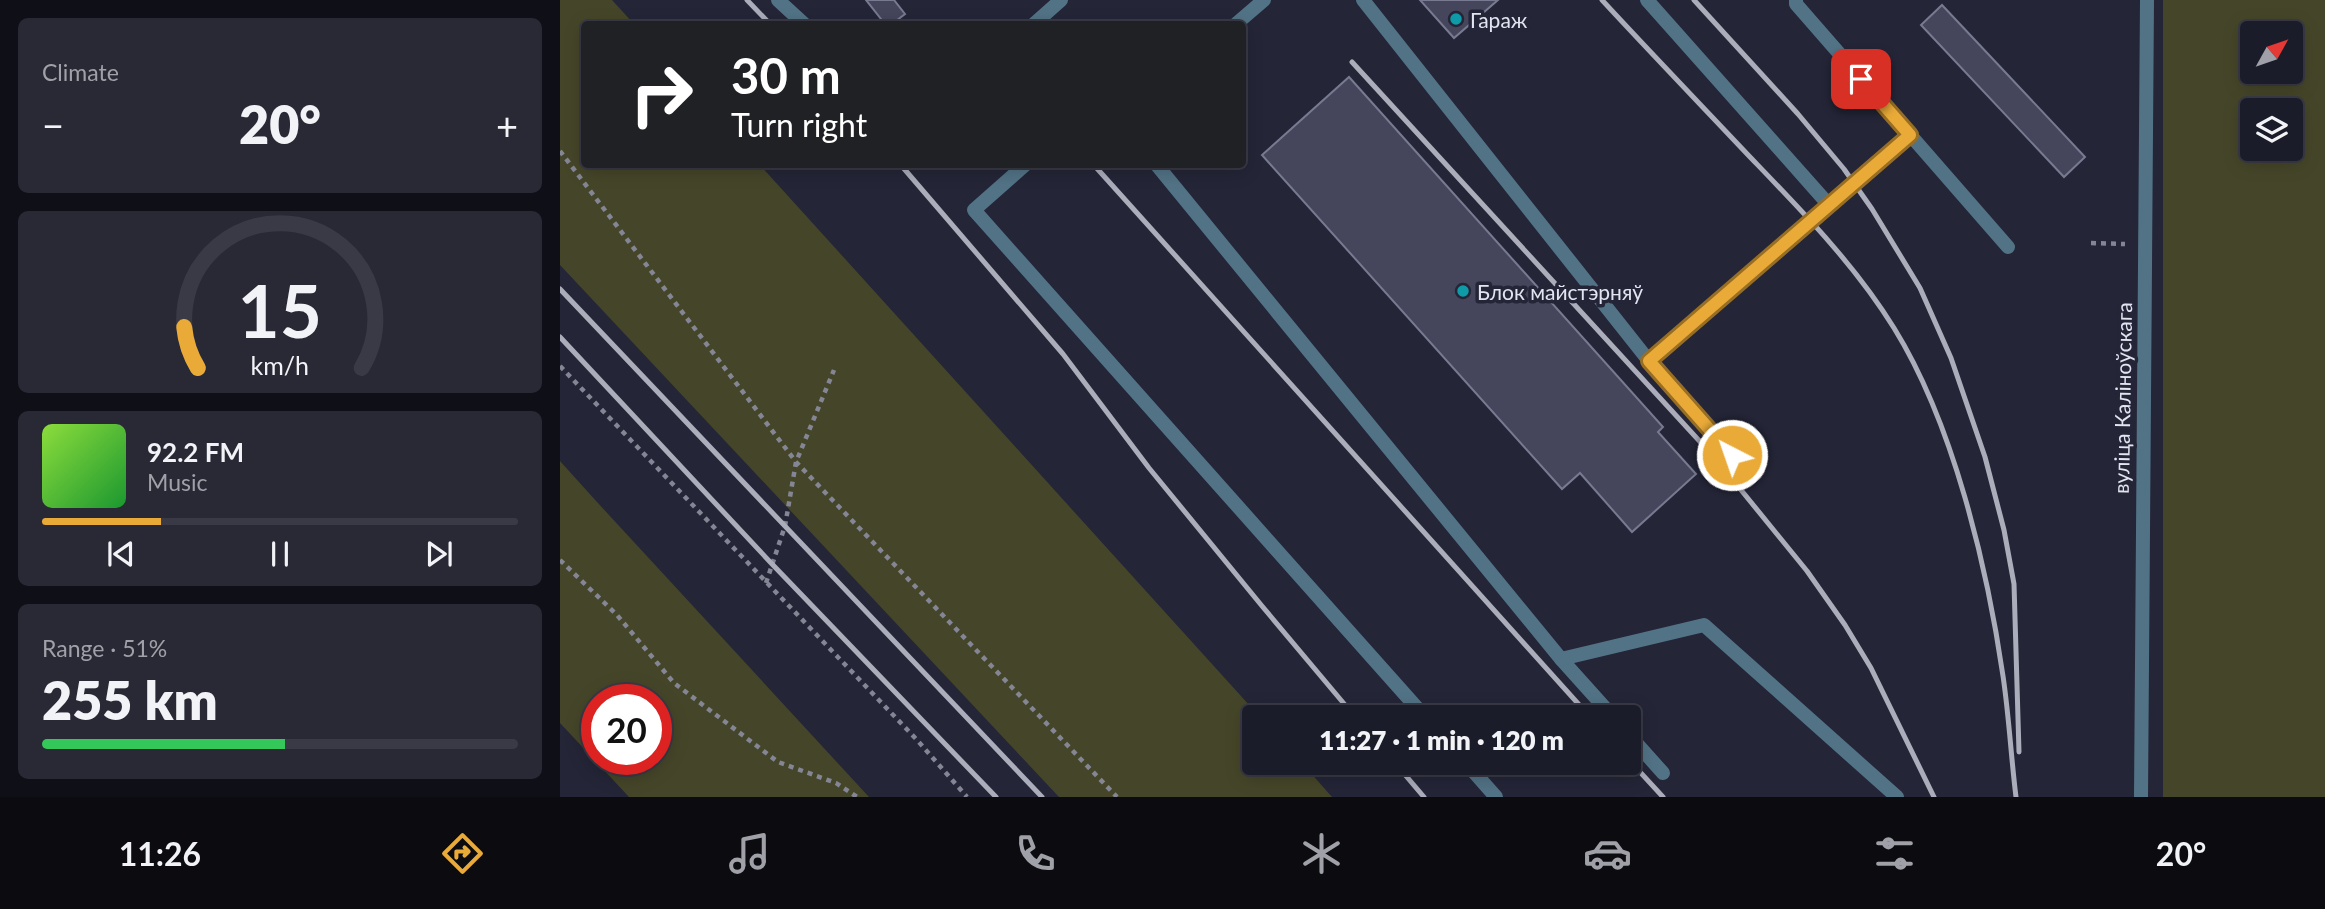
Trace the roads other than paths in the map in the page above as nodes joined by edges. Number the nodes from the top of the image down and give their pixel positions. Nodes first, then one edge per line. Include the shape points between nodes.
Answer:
1 (778, 0) edge
2 (1061, 0) edge
3 (1264, 0) edge
4 (1363, 0) edge
5 (1647, 0) edge
6 (1796, 0) edge
7 (2147, 0) edge
8 (801, 21) edge
9 (1037, 21) edge
10 (1240, 21) edge
11 (1910, 135) junction
12 (1021, 168) edge
13 (1159, 168) edge
14 (1829, 205) junction
15 (2008, 247) dead end
16 (1649, 361) junction
17 (1748, 474) dead end
18 (1562, 659) junction
19 (1414, 705) edge
20 (1603, 705) edge
21 (1641, 748) edge
22 (1663, 773) dead end
23 (1477, 775) edge
24 (1496, 797) edge
25 (1897, 797) edge
26 (2141, 797) edge

1 - 8 street
2 - 9 street
3 - 10 street
4 - 16 street
5 - 14 street
6 - 11 street
7 - 26 street, вуліца Каліноўскага
11 - 14 street
11 - 15 street
12 - 19 street via 974,210
13 - 18 street
14 - 16 street
16 - 17 street
18 - 20 street
18 - 25 street via 1704,625
21 - 22 street
23 - 24 street

